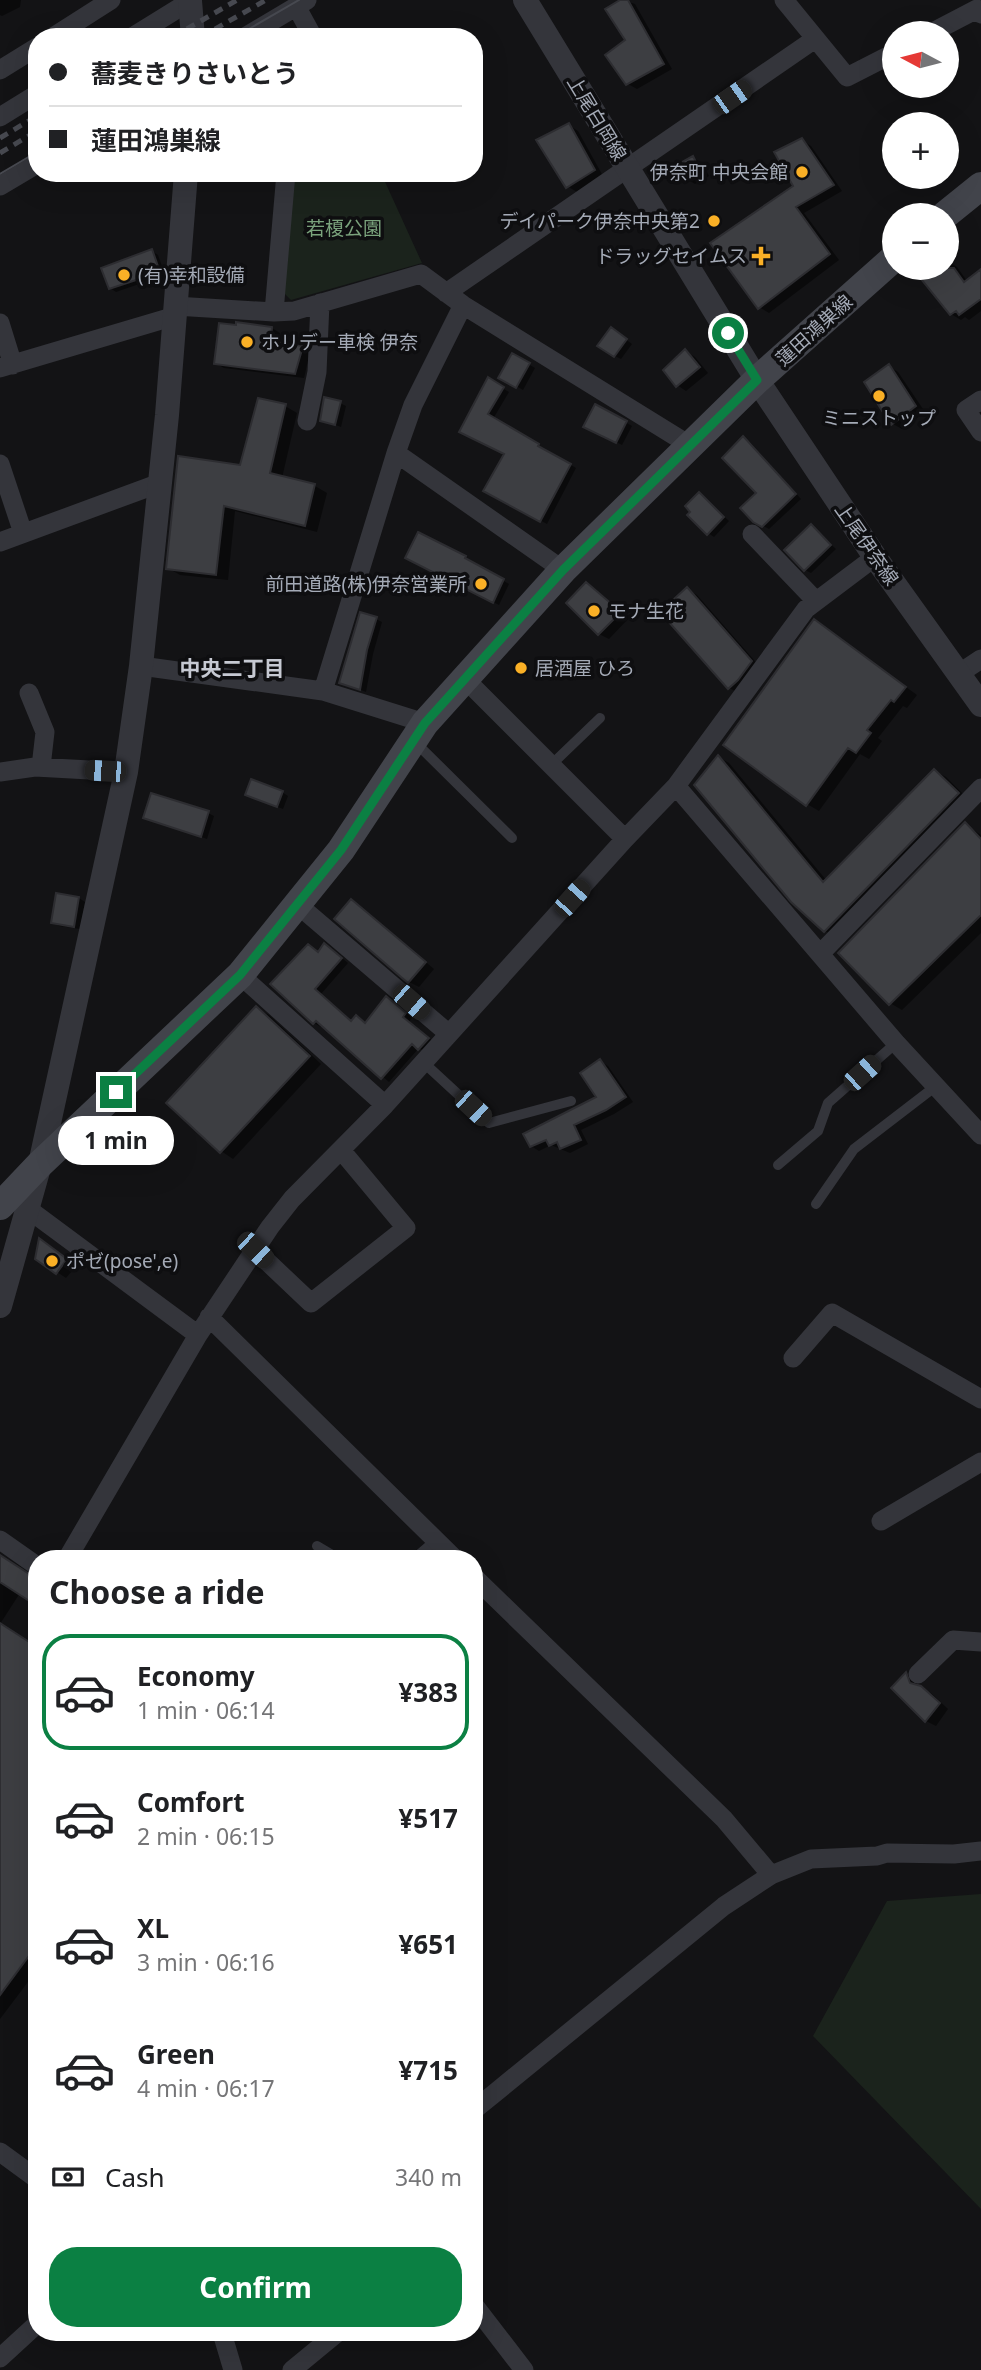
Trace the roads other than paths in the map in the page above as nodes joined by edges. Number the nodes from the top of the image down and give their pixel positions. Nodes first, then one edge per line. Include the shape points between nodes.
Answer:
1 (111, 0) edge
2 (191, 0) edge
3 (525, 0) edge
4 (784, 0) edge
5 (302, 3) edge
6 (981, 14) edge
7 (954, 21) edge
8 (67, 28) edge
9 (146, 28) edge
10 (193, 28) edge
11 (260, 28) edge
12 (310, 28) edge
13 (815, 39) junction
14 (28, 53) edge
15 (882, 58) edge
16 (0, 70) edge
17 (28, 100) edge
18 (0, 117) edge
19 (628, 168) junction
20 (28, 169) edge
21 (185, 182) edge
22 (285, 182) edge
23 (0, 186) edge
24 (981, 186) edge
25 (959, 204) edge
26 (882, 269) edge
27 (446, 293) junction
28 (320, 303) junction
29 (463, 305) junction
30 (175, 311) junction
31 (274, 312) junction
32 (0, 323) edge
33 (7, 366) edge
34 (757, 380) junction
35 (981, 400) edge
36 (307, 421) dead end
37 (981, 432) edge
38 (691, 446) junction
39 (396, 453) junction
40 (0, 464) edge
41 (160, 483) junction
42 (23, 533) junction
43 (752, 534) dead end
44 (0, 542) edge
45 (875, 557) junction
46 (563, 570) junction
47 (816, 601) junction
48 (981, 659) edge
49 (141, 666) junction
50 (960, 673) junction
51 (466, 680) junction
52 (323, 691) junction
53 (29, 693) dead end
54 (981, 705) edge
55 (600, 718) dead end
56 (420, 733) junction
57 (551, 765) junction
58 (41, 767) junction
59 (0, 772) edge
60 (126, 772) junction
61 (676, 786) junction
62 (981, 788) edge
63 (512, 838) dead end
64 (625, 839) junction
65 (297, 904) junction
66 (820, 954) junction
67 (240, 975) junction
68 (449, 1034) junction
69 (896, 1043) junction
70 (424, 1062) junction
71 (936, 1086) junction
72 (571, 1101) dead end
73 (384, 1105) junction
74 (981, 1135) edge
75 (341, 1150) junction
76 (40, 1164) junction
77 (778, 1165) dead end
78 (816, 1204) dead end
79 (0, 1206) edge
80 (28, 1209) junction
81 (255, 1250) junction
82 (0, 1306) edge
83 (209, 1317) junction
84 (198, 1335) junction
85 (793, 1358) dead end
86 (981, 1398) edge
87 (981, 1462) edge
88 (881, 1521) dead end
89 (0, 1540) edge
90 (436, 1540) junction
91 (317, 1546) dead end
92 (75, 1550) edge
93 (324, 1550) edge
94 (424, 1550) edge
95 (447, 1550) edge
96 (28, 1560) edge
97 (483, 1586) edge
98 (981, 1642) edge
99 (918, 1674) dead end
100 (981, 1851) edge
101 (771, 1875) junction
102 (483, 2096) edge
103 (0, 2152) edge
104 (28, 2172) edge
105 (483, 2317) edge
106 (28, 2332) edge
107 (224, 2341) edge
108 (327, 2341) edge
109 (0, 2358) edge
110 (233, 2370) edge
111 (292, 2370) edge
112 (524, 2370) edge

1 - 8 street
2 - 9 street
2 - 10 street
3 - 19 street, 上尾白岡線
4 - 13 street
5 - 11 street
5 - 12 street
6 - 7 street via 977,9
13 - 15 street via 847,77
13 - 19 street
14 - 16 street
17 - 18 street
19 - 27 street
19 - 34 street, 上尾白岡線
20 - 23 street
21 - 30 street
22 - 31 street
24 - 25 main road
26 - 34 main road, 蓮田鴻巣線
27 - 28 street via 421,274
27 - 29 street
28 - 31 street
28 - 36 street via 317,372
29 - 38 street
29 - 39 street via 413,405
30 - 31 street
30 - 33 street
30 - 41 street
32 - 33 street
34 - 38 main road, 蓮田鴻巣線
34 - 45 street, 上尾伊奈線
35 - 37 street via 966,410
38 - 46 main road, 蓮田鴻巣線
39 - 46 street
39 - 52 street
40 - 42 street
41 - 42 street
41 - 49 street
42 - 44 street
43 - 47 street
45 - 47 street
45 - 50 street, 上尾伊奈線
46 - 51 main road, 蓮田鴻巣線
47 - 61 street
48 - 50 street
49 - 52 street
49 - 60 street
50 - 54 street, 上尾伊奈線
51 - 56 main road, 蓮田鴻巣線
51 - 57 street
52 - 56 street
53 - 58 street via 45,732
55 - 57 lane
56 - 63 lane
56 - 65 main road, 蓮田鴻巣線 via 341,850
57 - 64 street
58 - 59 street
58 - 60 street
60 - 76 street
61 - 64 street
61 - 66 street
62 - 66 street
64 - 68 street
65 - 67 main road, 蓮田鴻巣線
65 - 68 street
66 - 69 street
67 - 73 street
67 - 76 main road, 蓮田鴻巣線
68 - 70 street
69 - 71 street
69 - 77 lane via 828,1103 818,1131
70 - 72 lane via 489,1123
70 - 73 street
71 - 74 street
71 - 78 lane via 854,1149
73 - 75 street
75 - 81 street via 292,1199
75 - 81 street via 406,1228 311,1303
76 - 79 main road, 蓮田鴻巣線
76 - 80 street
80 - 82 street
80 - 84 street
81 - 83 street
83 - 84 street
83 - 90 street
84 - 92 street
85 - 86 street via 832,1313
87 - 88 street
89 - 96 street
90 - 94 lane
90 - 95 street
91 - 93 lane
97 - 101 street via 724,1819
98 - 99 street via 953,1640
100 - 101 street via 811,1859
101 - 102 street via 724,1906
103 - 104 street
105 - 112 street
106 - 109 street
107 - 110 street
108 - 111 street

